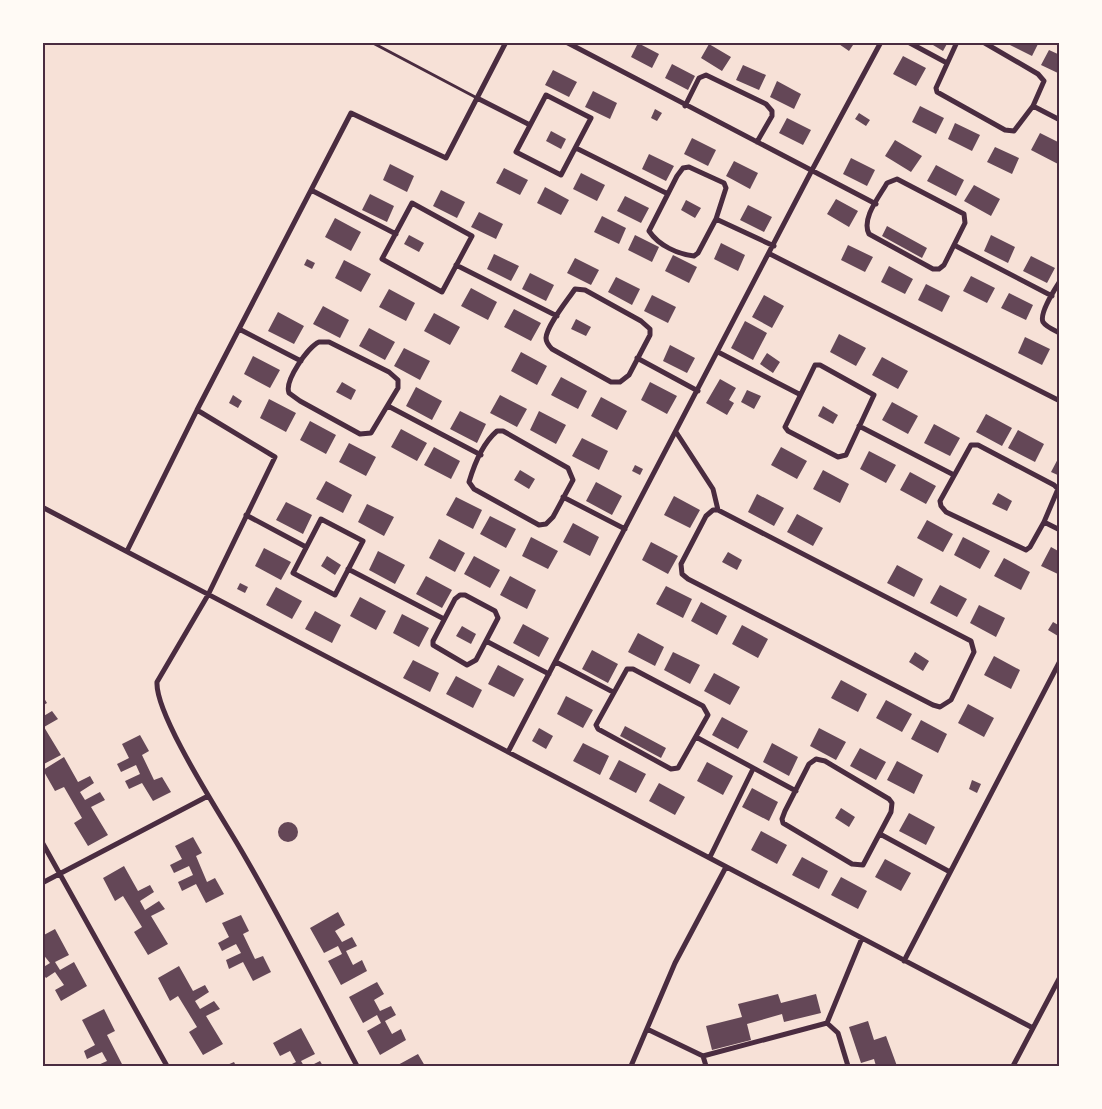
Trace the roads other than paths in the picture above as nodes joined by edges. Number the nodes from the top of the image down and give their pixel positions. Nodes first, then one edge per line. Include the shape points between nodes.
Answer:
1 (371, 42) edge
2 (506, 42) edge
3 (566, 42) edge
4 (881, 42) edge
5 (908, 42) edge
6 (957, 42) edge
7 (983, 42) edge
8 (947, 63) junction
9 (477, 98) junction
10 (685, 106) junction
11 (1033, 106) junction
12 (1060, 120) edge
13 (530, 125) junction
14 (757, 142) junction
15 (576, 148) junction
16 (812, 170) junction
17 (311, 190) junction
18 (668, 194) junction
19 (876, 204) junction
20 (716, 219) junction
21 (396, 234) junction
22 (954, 245) junction
23 (774, 246) junction
24 (770, 254) junction
25 (456, 265) junction
26 (1060, 281) edge
27 (1052, 296) junction
28 (557, 316) junction
29 (239, 329) junction
30 (1060, 333) edge
31 (718, 352) junction
32 (637, 358) junction
33 (301, 362) junction
34 (698, 391) junction
35 (799, 394) junction
36 (1060, 401) edge
37 (388, 406) junction
38 (196, 410) junction
39 (859, 426) junction
40 (676, 432) junction
41 (481, 455) junction
42 (954, 475) junction
43 (563, 497) junction
44 (42, 507) edge
45 (718, 510) junction
46 (246, 515) junction
47 (1044, 522) junction
48 (625, 529) junction
49 (1060, 530) edge
50 (306, 547) junction
51 (127, 551) junction
52 (348, 569) junction
53 (208, 595) junction
54 (444, 619) junction
55 (486, 641) junction
56 (1060, 661) edge
57 (556, 662) junction
58 (550, 674) junction
59 (613, 692) junction
60 (696, 737) junction
61 (508, 752) junction
62 (753, 769) junction
63 (796, 790) junction
64 (208, 796) junction
65 (880, 834) junction
66 (42, 842) edge
67 (710, 857) junction
68 (726, 867) junction
69 (950, 872) junction
70 (60, 874) junction
71 (42, 883) edge
72 (862, 938) junction
73 (904, 960) junction
74 (1060, 977) edge
75 (827, 1023) junction
76 (1033, 1028) junction
77 (647, 1029) junction
78 (703, 1056) junction
79 (167, 1066) edge
80 (357, 1066) edge
81 (631, 1066) edge
82 (706, 1066) edge
83 (848, 1066) edge
84 (1013, 1066) edge

1 - 9 lane
2 - 9 street
3 - 10 street
4 - 16 street
5 - 8 street
6 - 8 street
7 - 11 street via 1041,76 1044,81
8 - 11 street via 936,88 939,94 1005,130 1018,129
9 - 13 street
9 - 17 street via 446,158 351,113
10 - 14 street
10 - 14 street via 699,78 706,75 766,104 772,110 772,116
11 - 12 street
13 - 15 street via 516,152 561,175
13 - 15 street via 546,95 591,118
14 - 16 street
15 - 18 street
16 - 19 street
16 - 23 street
17 - 21 street
17 - 29 street
18 - 20 street via 683,168 690,167 724,183 726,188
18 - 20 street via 649,231 659,242 678,252 694,256
19 - 22 street via 866,222 869,234 933,268 939,269 944,265
19 - 22 street via 887,183 897,179 964,214 965,223
20 - 23 street
21 - 25 street via 382,259 442,292
21 - 25 street via 412,203 472,236
22 - 27 street
23 - 24 street
24 - 31 street
24 - 36 street
25 - 28 street
26 - 27 street
27 - 30 street via 1042,314 1043,321
28 - 32 street via 547,336 547,344 611,382 620,382 629,375
28 - 32 street via 575,289 585,290 650,329
29 - 33 street
29 - 38 street
31 - 34 street
31 - 35 street
32 - 34 street
33 - 37 street via 309,348 319,342 329,342 389,372 399,383
33 - 37 street via 288,384 288,393 360,434 371,433
34 - 40 street
35 - 39 street via 815,365 870,391 874,395
35 - 39 street via 786,422 788,431 842,457 846,455
37 - 41 street
38 - 46 street via 275,457
38 - 51 street
39 - 42 street
40 - 45 street via 713,489
40 - 48 street
41 - 43 street via 492,435 503,431 568,468 573,480
41 - 43 street via 469,482 474,489 539,525 546,524 553,517
42 - 47 street via 940,501 946,512 1026,550
42 - 47 street via 971,445 978,445 1058,489
43 - 48 street
44 - 51 street
45 - 45 street via 971,641 974,652 951,700 940,707 933,706 682,574 681,564 706,516
46 - 50 street
46 - 53 street
47 - 49 street
48 - 57 street
50 - 52 street via 293,573 335,595
50 - 52 street via 321,519 363,541
51 - 53 street
52 - 54 street
53 - 61 street
53 - 64 street via 157,682 156,690
54 - 55 street via 433,641 436,648 468,665 476,660
54 - 55 street via 455,599 460,594 465,595 498,614
55 - 58 street
56 - 69 street
57 - 58 street
57 - 59 street
58 - 61 street
59 - 60 street via 624,672 633,669 704,706 708,715
59 - 60 street via 597,720 598,729 671,769 678,768
60 - 62 street
61 - 67 street
62 - 63 street
62 - 67 street
63 - 65 street via 809,764 816,759 826,761 892,803
63 - 65 street via 783,823 856,866 863,865
64 - 70 street
64 - 80 street via 241,850
65 - 69 street
66 - 70 street
67 - 68 street
68 - 72 street
68 - 77 street via 675,963
69 - 73 street
70 - 71 street
70 - 79 street
72 - 73 street
72 - 75 street
73 - 76 street
74 - 76 street
75 - 78 street
75 - 83 street via 838,1033
76 - 84 street
77 - 78 street
77 - 81 street
78 - 82 street

